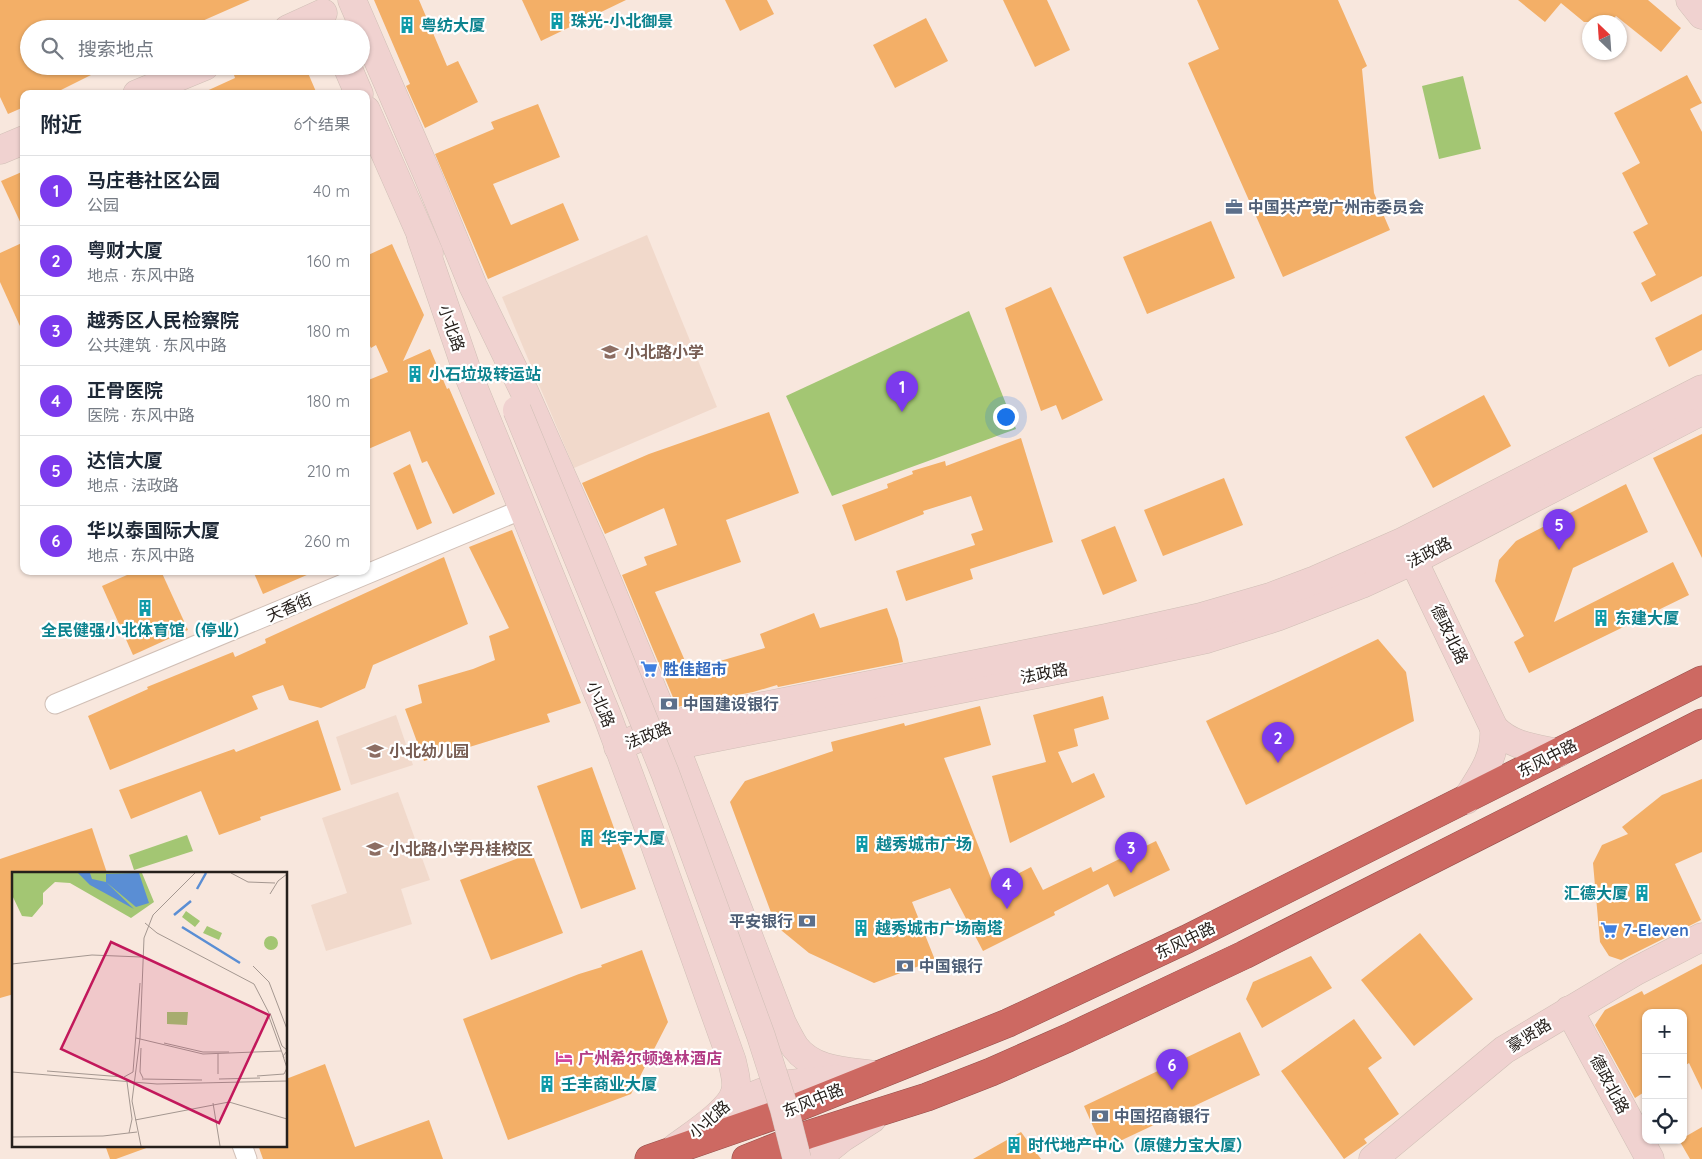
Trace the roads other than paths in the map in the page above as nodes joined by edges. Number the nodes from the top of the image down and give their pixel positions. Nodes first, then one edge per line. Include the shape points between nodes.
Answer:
1 (352, 0) edge
2 (1690, 0) edge
3 (324, 14) edge
4 (1702, 15) edge
5 (310, 20) edge
6 (361, 20) edge
7 (370, 42) edge
8 (183, 75) edge
9 (351, 75) edge
10 (147, 90) edge
11 (357, 90) edge
12 (370, 119) edge
13 (20, 142) edge
14 (0, 150) edge
15 (421, 237) junction
16 (474, 286) junction
17 (1702, 388) edge
18 (1702, 411) edge
19 (511, 415) junction
20 (523, 509) junction
21 (1409, 551) junction
22 (370, 573) edge
23 (365, 575) edge
24 (636, 651) junction
25 (586, 666) junction
26 (1702, 680) edge
27 (55, 704) dead end
28 (1702, 723) edge
29 (1494, 728) junction
30 (671, 735) junction
31 (618, 747) junction
32 (1558, 753) junction
33 (1466, 800) junction
34 (1702, 937) edge
35 (1569, 1010) junction
36 (782, 1022) junction
37 (727, 1046) junction
38 (875, 1075) junction
39 (889, 1110) junction
40 (242, 1146) edge
41 (660, 1155) edge
42 (247, 1159) edge
43 (746, 1159) edge
44 (783, 1159) edge
45 (797, 1159) edge
46 (816, 1159) edge
47 (837, 1159) edge
48 (1373, 1159) edge
49 (1650, 1159) edge

1 - 6 street, 小北路
2 - 4 street
3 - 5 street
7 - 16 street, 小北路
8 - 10 street
9 - 11 street
12 - 15 street, 小北路
13 - 14 street
15 - 19 street, 小北路
15 - 20 street, 小北路 via 468,374
16 - 19 street, 小北路
16 - 24 street, 小北路 via 532,406
17 - 21 street, 法政路
18 - 21 street, 法政路
19 - 44 street, 小北路 via 652,778 761,1081
19 - 45 street, 小北路, bridge via 581,563 662,764 761,1036
20 - 22 street, 天香街
20 - 25 street, 小北路
21 - 29 street, 德政北路
21 - 30 street, 法政路 via 1202,617
23 - 27 street, 天香街
24 - 25 street via 629,668 614,678 604,678
24 - 30 street, 小北路
25 - 31 street, 小北路
26 - 32 highway, 东风中路
28 - 39 highway, 东风中路 via 1152,1000 990,1072
29 - 32 street via 1516,743
29 - 33 street via 1494,749 1490,760
30 - 31 street, 法政路
30 - 36 street, 小北路
31 - 37 street, 小北路
32 - 33 highway, 东风中路
33 - 38 highway, 东风中路 via 1125,969 1008,1023
34 - 35 street, 豪贤路
35 - 48 street, 豪贤路 via 1504,1050
35 - 49 street, 德政北路
36 - 37 street via 779,1040 765,1053 750,1057
36 - 38 street, 小北路 via 796,1049 826,1069
37 - 41 street, 小北路 via 736,1081 732,1101
38 - 41 highway, 东风中路 via 756,1122
39 - 43 highway, 东风中路 via 808,1135
39 - 46 street via 842,1138
39 - 47 street via 843,1146
40 - 42 street

